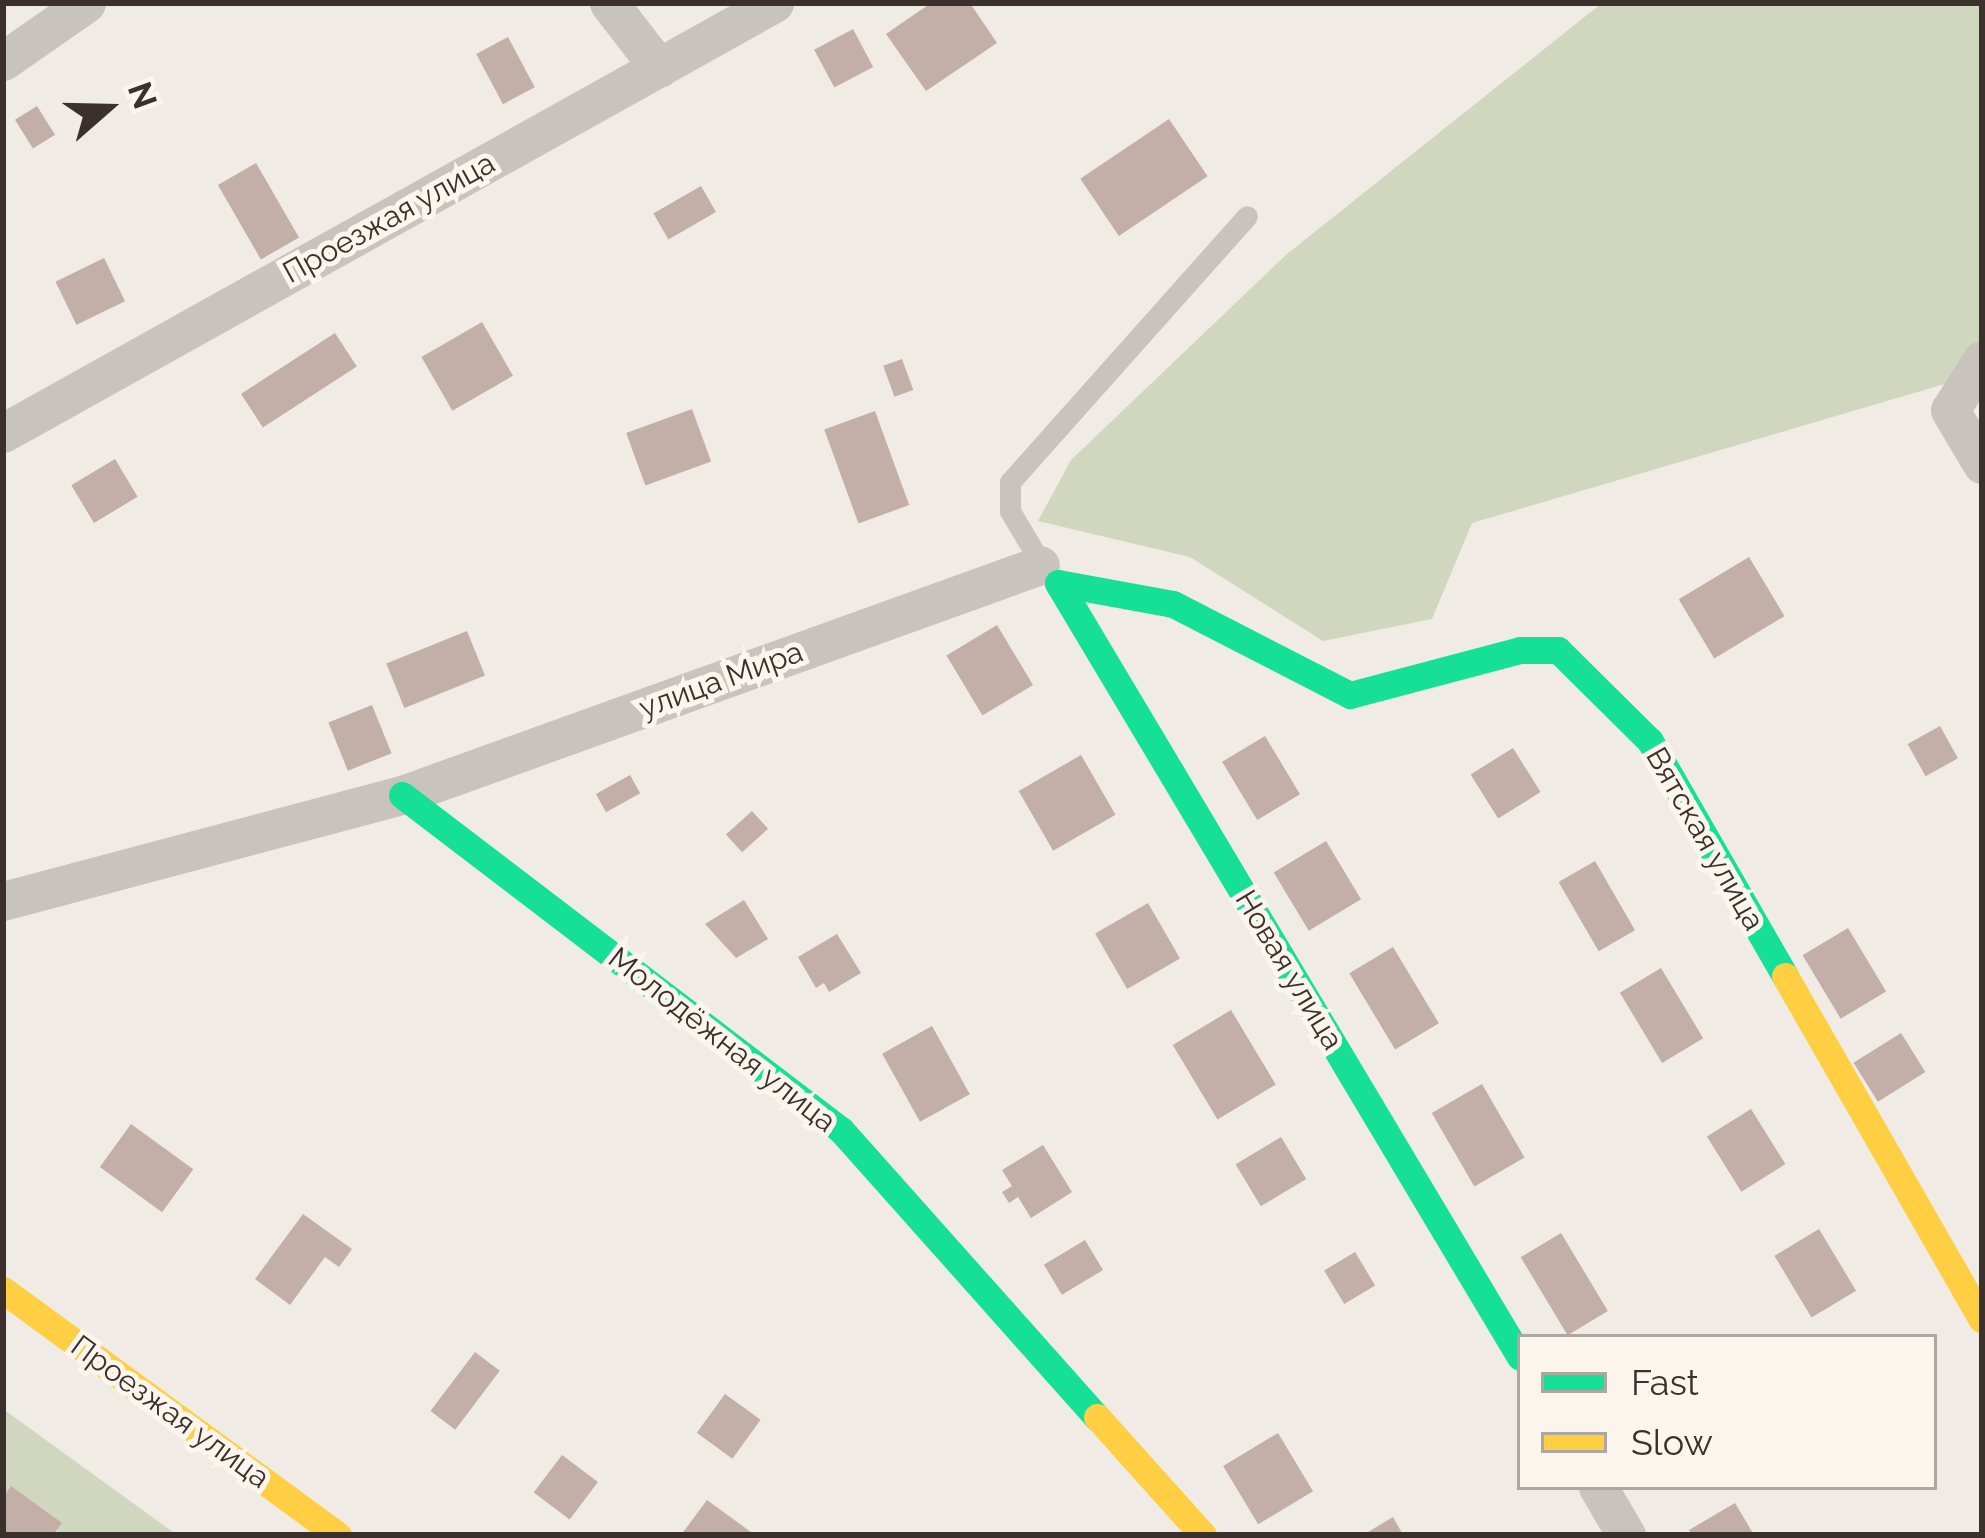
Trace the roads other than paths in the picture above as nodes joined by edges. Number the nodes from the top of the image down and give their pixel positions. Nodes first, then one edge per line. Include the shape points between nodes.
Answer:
1 (86, 3) edge
2 (609, 3) edge
3 (774, 3) edge
4 (3, 61) edge
5 (659, 68) junction
6 (1247, 216) dead end
7 (1982, 360) edge
8 (3, 434) edge
9 (1982, 464) edge
10 (1049, 574) junction
11 (402, 795) junction
12 (3, 901) edge
13 (3, 1289) edge
14 (1982, 1320) edge
15 (1517, 1352) edge
16 (1600, 1490) edge
17 (338, 1535) edge
18 (1203, 1535) edge
19 (1626, 1535) edge

1 - 4 street
2 - 5 street
3 - 5 street, Проезжая улица
5 - 8 street, Проезжая улица
6 - 10 lane via 1010,482 1010,511
7 - 9 street via 1950,410
10 - 11 street, улица Мира
10 - 14 street, Вятская улица via 1173,604 1311,681 1350,694 1520,650 1558,650 1650,741
10 - 15 street, Новая улица
11 - 12 street, улица Мира
11 - 18 street, Молодёжная улица via 841,1130
13 - 17 street, Проезжая улица
16 - 19 street

